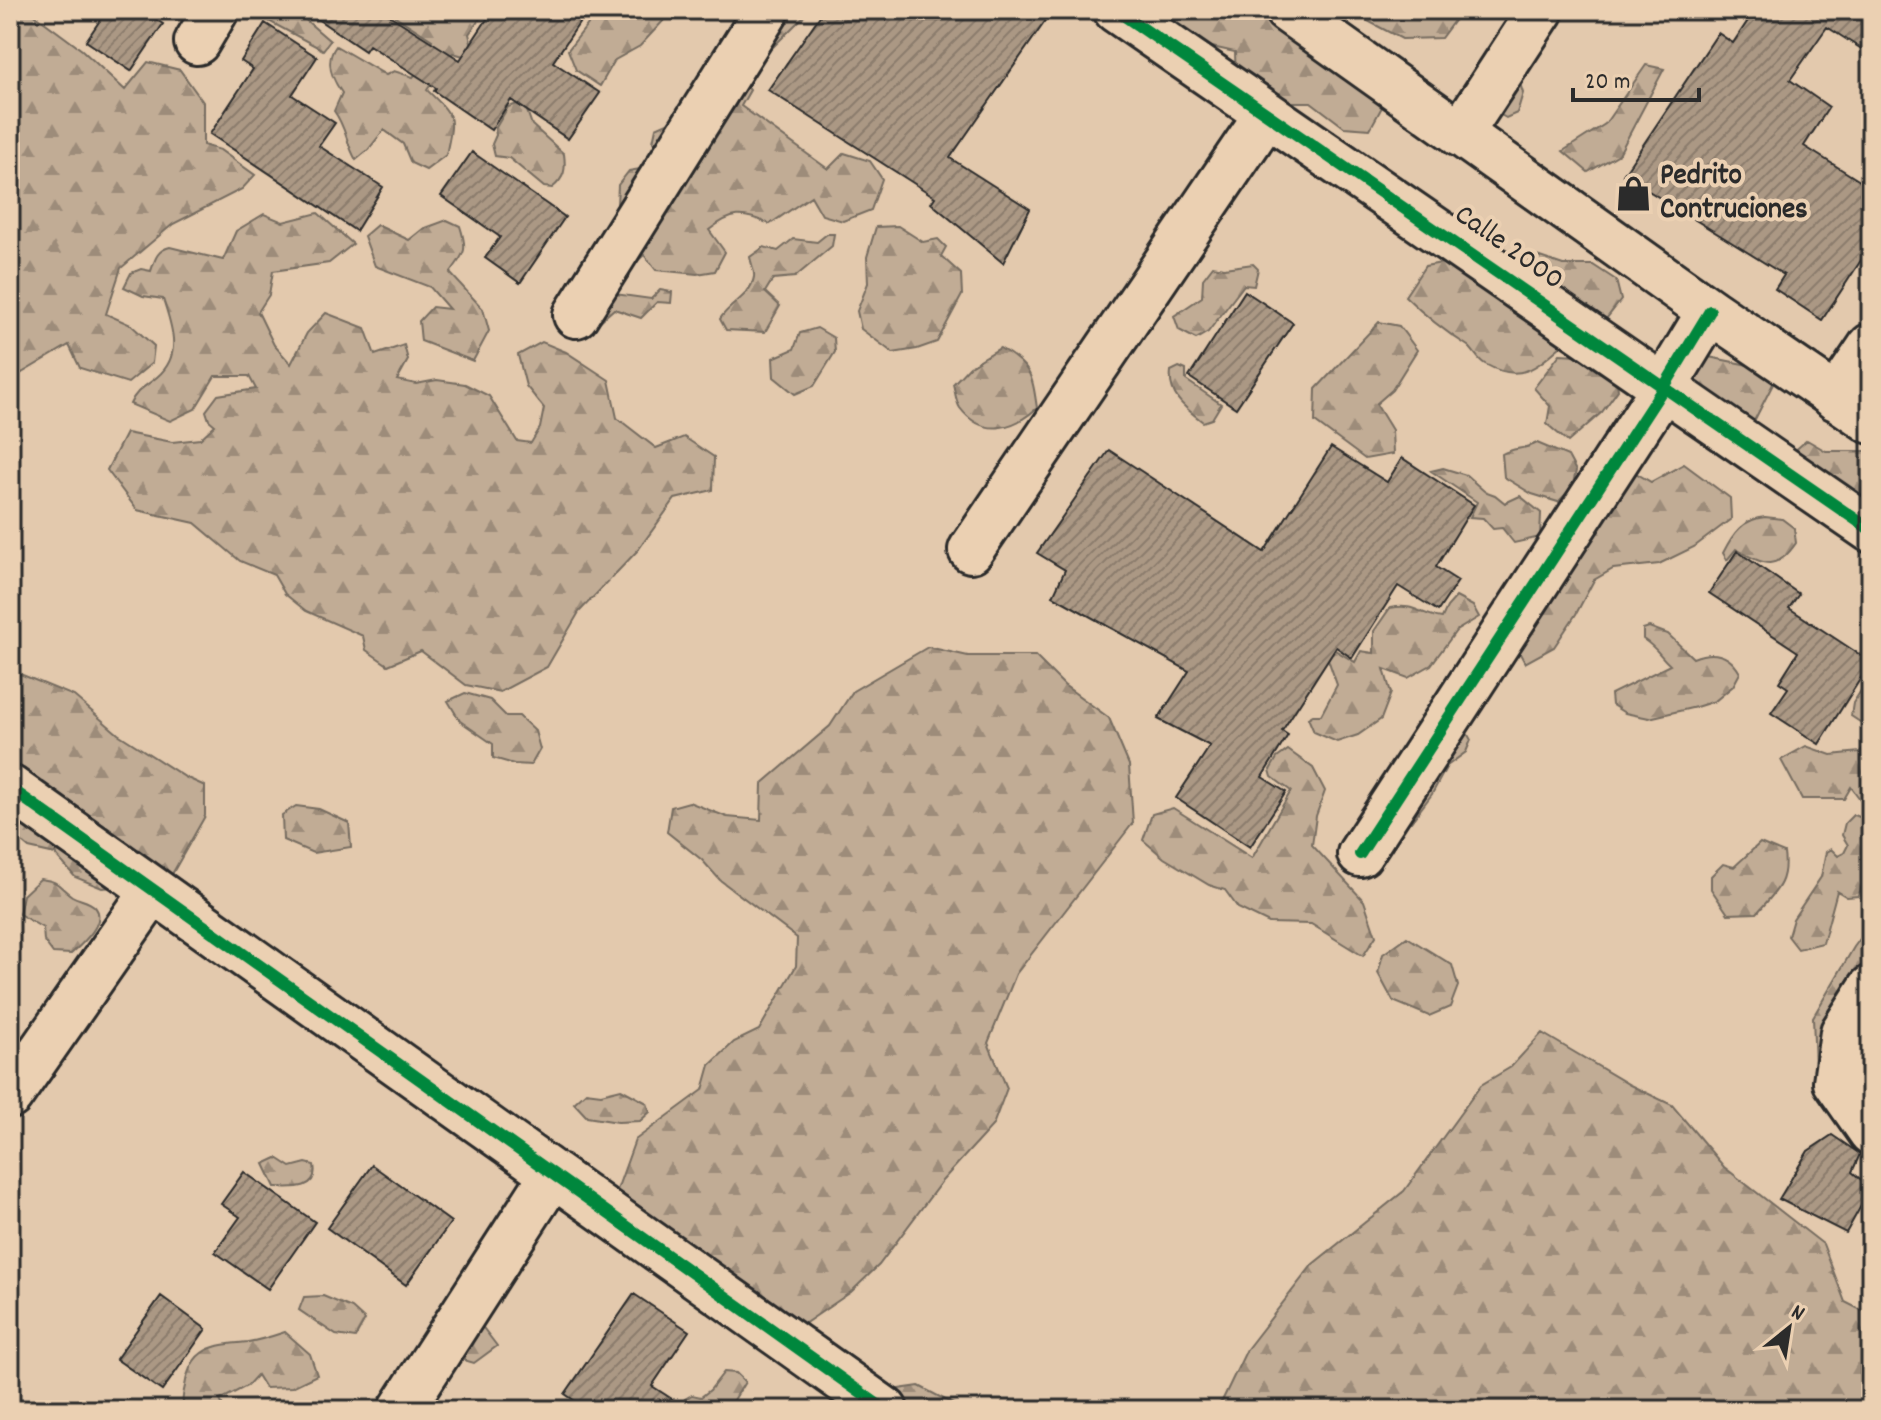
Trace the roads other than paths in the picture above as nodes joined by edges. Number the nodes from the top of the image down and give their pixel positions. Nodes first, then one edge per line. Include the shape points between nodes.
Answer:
1 (767, 10) edge
2 (1116, 10) edge
3 (1287, 10) edge
4 (1541, 10) edge
5 (1267, 114) junction
6 (1460, 134) junction
7 (1710, 311) junction
8 (576, 315) dead end
9 (1871, 346) edge
10 (1664, 387) junction
11 (1854, 409) edge
12 (1871, 530) edge
13 (971, 550) dead end
14 (10, 788) edge
15 (1360, 854) dead end
16 (153, 891) junction
17 (1871, 988) edge
18 (10, 1096) edge
19 (1871, 1132) edge
20 (553, 1174) junction
21 (401, 1410) edge
22 (885, 1410) edge

1 - 8 street
2 - 5 street, Calle 2000
3 - 6 street
4 - 6 street
5 - 10 street, Calle 2000
5 - 13 street
6 - 7 street
7 - 10 street
7 - 11 street
9 - 11 street
10 - 12 street, Calle 2000
10 - 15 street
14 - 16 street
16 - 18 street
16 - 20 street
17 - 19 street via 1843,1032 1836,1082
20 - 21 street
20 - 22 street

